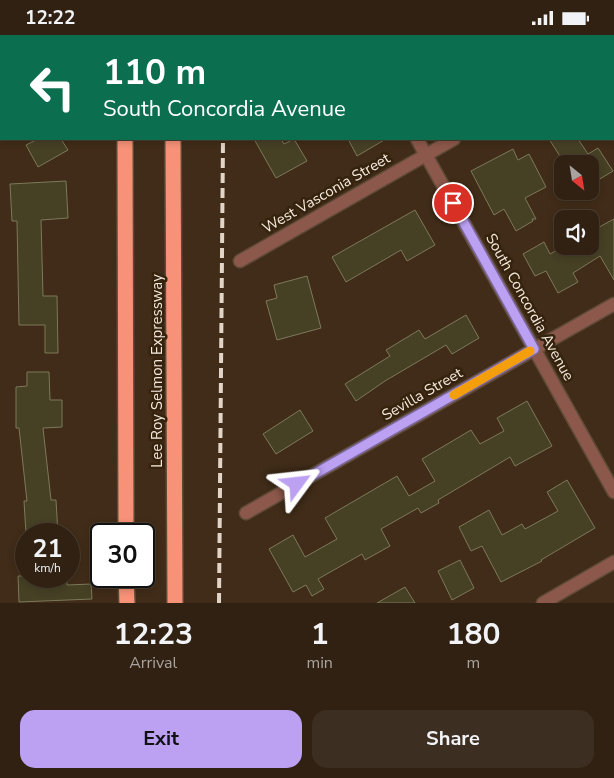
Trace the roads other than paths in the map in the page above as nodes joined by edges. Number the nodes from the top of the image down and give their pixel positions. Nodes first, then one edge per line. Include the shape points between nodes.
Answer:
1 (125, 140) edge
2 (173, 140) edge
3 (418, 140) edge
4 (452, 140) edge
5 (426, 155) junction
6 (240, 261) dead end
7 (614, 304) edge
8 (534, 349) junction
9 (614, 492) edge
10 (246, 513) dead end
11 (126, 523) edge
12 (614, 562) edge
13 (126, 588) edge
14 (127, 603) edge
15 (175, 603) edge
16 (543, 603) edge

1 - 11 highway, Lee Roy Selmon Expressway
2 - 15 highway, Lee Roy Selmon Expressway
3 - 5 street, South Concordia Avenue
4 - 5 street, West Vasconia Street
5 - 6 street, West Vasconia Street
5 - 8 street, South Concordia Avenue
7 - 8 street, Sevilla Street
8 - 9 street, South Concordia Avenue
8 - 10 street, Sevilla Street
12 - 16 street
13 - 14 highway

